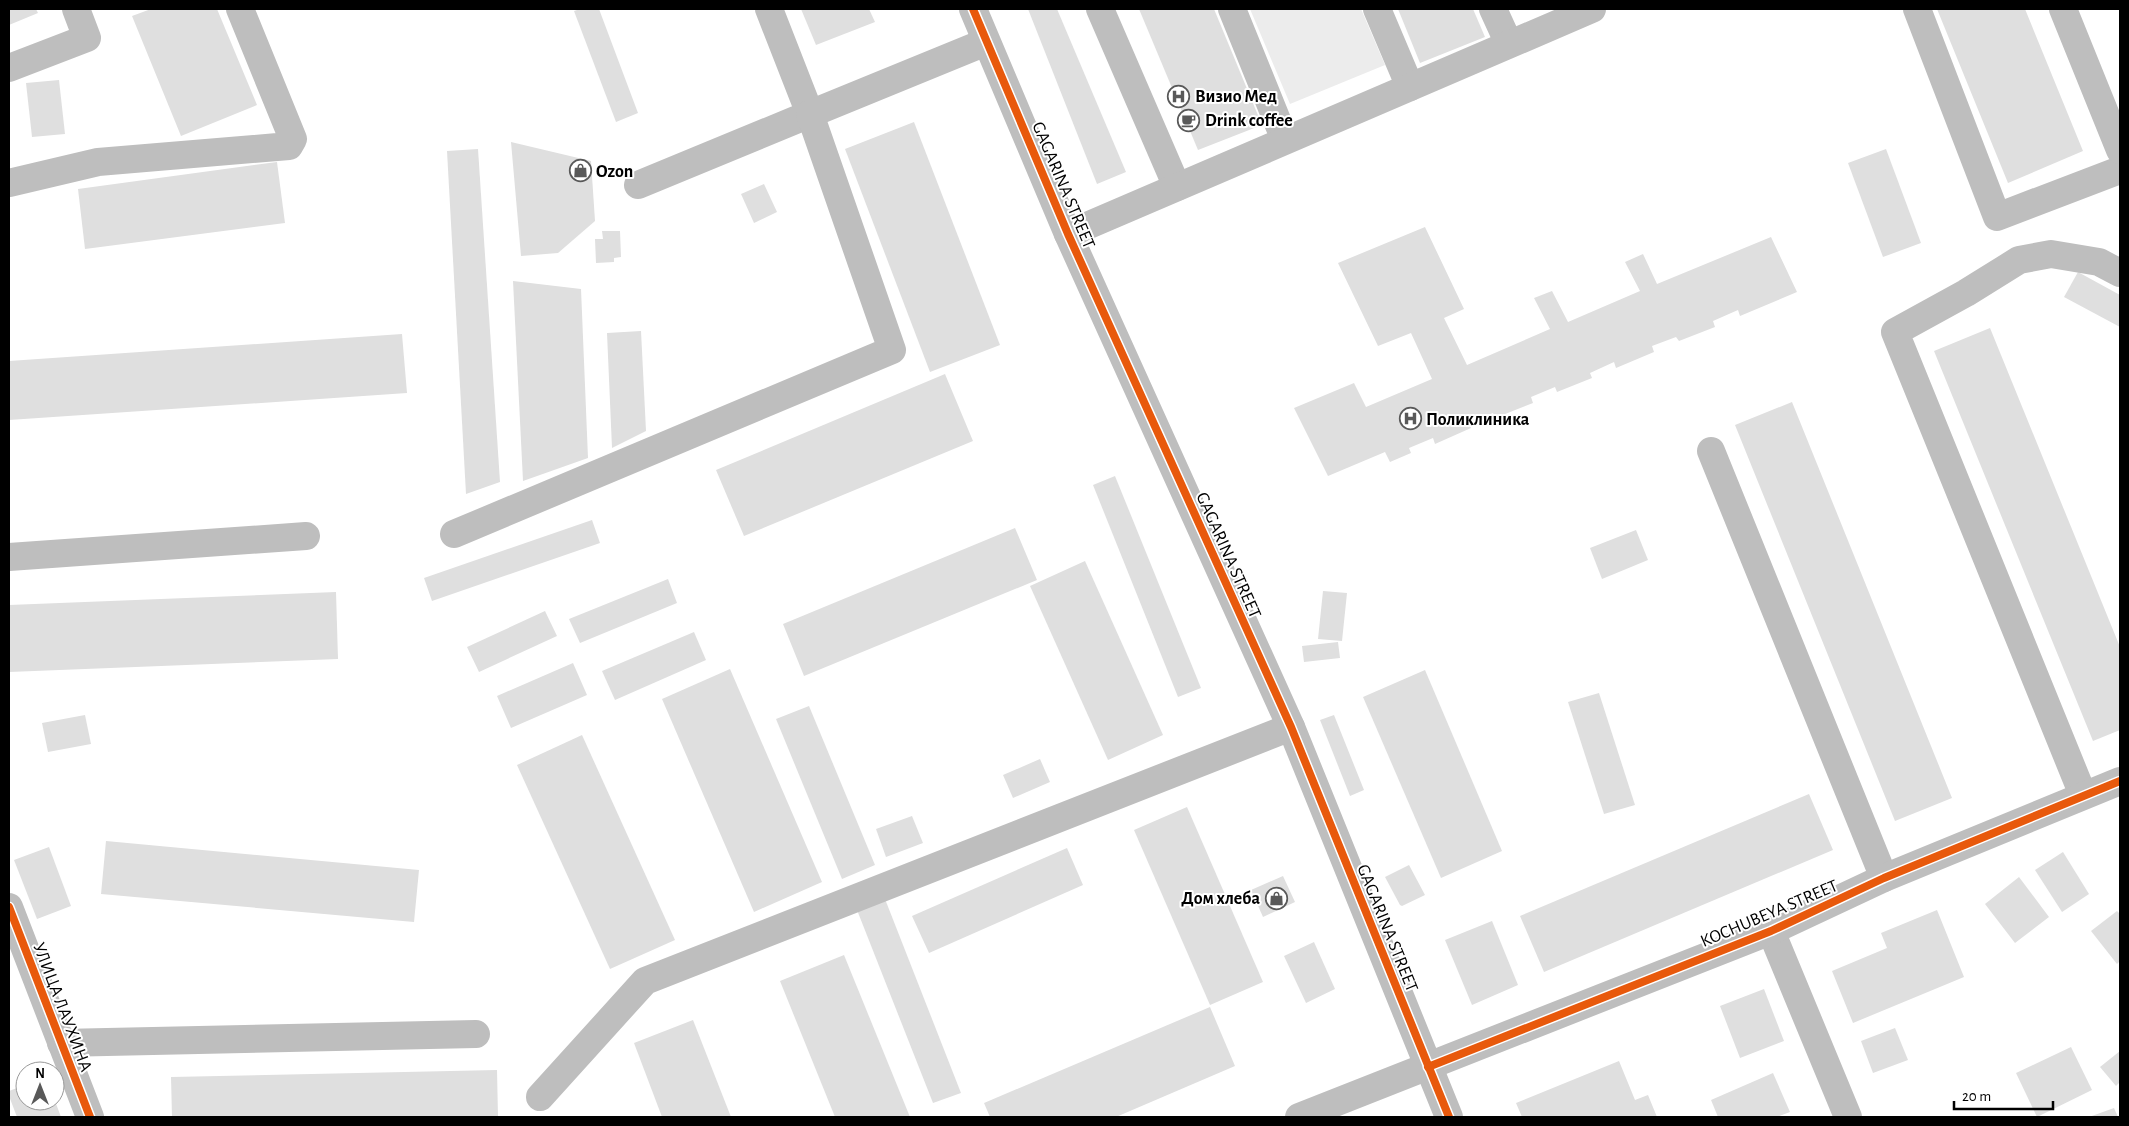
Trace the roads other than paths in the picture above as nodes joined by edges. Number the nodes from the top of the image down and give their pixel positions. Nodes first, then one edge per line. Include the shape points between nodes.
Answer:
1 (76, 9) edge
2 (240, 9) edge
3 (769, 9) edge
4 (973, 9) edge
5 (1100, 9) edge
6 (1232, 9) edge
7 (1378, 9) edge
8 (1493, 9) edge
9 (1592, 9) edge
10 (1916, 9) edge
11 (2063, 9) edge
12 (986, 42) junction
13 (1509, 44) junction
14 (9, 68) edge
15 (1410, 87) junction
16 (810, 114) junction
17 (1285, 140) junction
18 (2120, 150) edge
19 (2120, 170) edge
20 (9, 183) edge
21 (638, 185) dead end
22 (1177, 187) junction
23 (1068, 234) junction
24 (2120, 273) edge
25 (1711, 451) dead end
26 (454, 534) dead end
27 (306, 536) dead end
28 (9, 557) edge
29 (1291, 726) junction
30 (2120, 780) edge
31 (2083, 795) junction
32 (1884, 878) junction
33 (9, 907) edge
34 (1771, 931) junction
35 (476, 1034) dead end
36 (61, 1043) junction
37 (1428, 1067) junction
38 (540, 1098) dead end
39 (90, 1117) edge
40 (1299, 1117) edge
41 (1449, 1117) edge
42 (1848, 1117) edge

1 - 14 street via 87,38
2 - 20 street via 293,139 289,146 98,162
3 - 16 street
4 - 12 street, GAGARINA STREET
5 - 22 street
6 - 17 street
7 - 15 street
8 - 13 street
9 - 13 street
10 - 19 street via 1997,217
11 - 18 street
12 - 16 street
12 - 23 street, GAGARINA STREET
13 - 15 street
15 - 17 street
16 - 21 street
16 - 26 street via 892,350
17 - 22 street
22 - 23 street
23 - 29 street, GAGARINA STREET
24 - 31 street via 2099,262 2050,254 2019,260 1895,332
25 - 32 street
27 - 28 street
29 - 37 street, GAGARINA STREET
29 - 38 street via 645,980
30 - 31 street, KOCHUBEYA STREET
31 - 32 street, KOCHUBEYA STREET
32 - 34 street, KOCHUBEYA STREET
33 - 36 street, УЛИЦА ЛАУХИНА
34 - 37 street, KOCHUBEYA STREET
34 - 42 street
35 - 36 street
36 - 39 street, УЛИЦА ЛАУХИНА
37 - 40 street, KOCHUBEYA STREET
37 - 41 street, GAGARINA STREET

